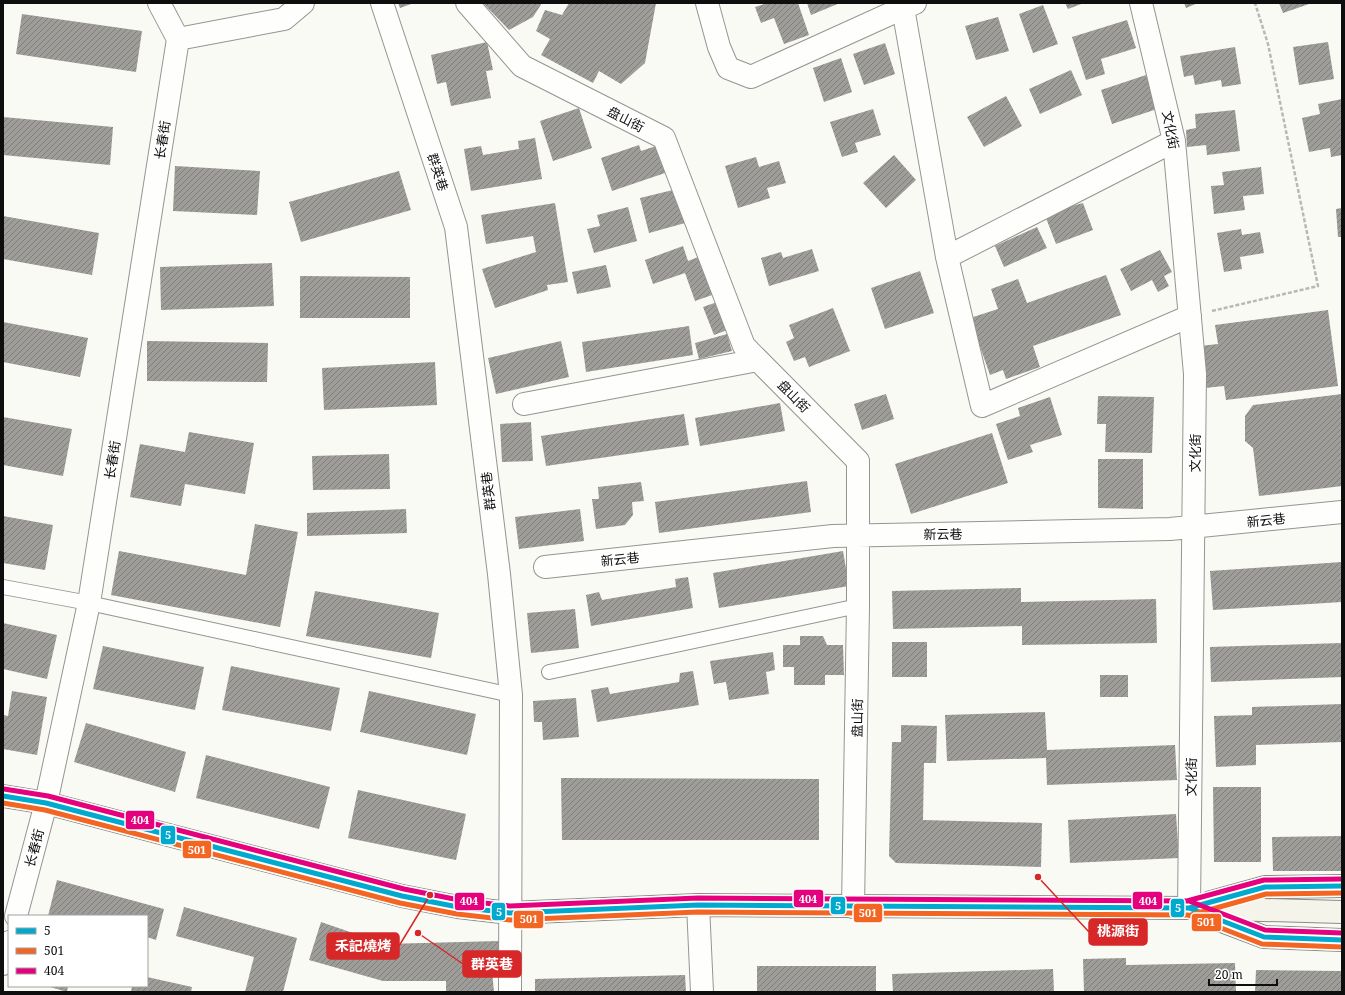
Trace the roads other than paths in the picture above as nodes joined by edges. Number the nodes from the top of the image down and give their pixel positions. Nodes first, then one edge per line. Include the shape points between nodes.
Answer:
1 (159, 3) edge
2 (304, 3) edge
3 (382, 3) edge
4 (467, 3) edge
5 (708, 3) edge
6 (1141, 3) edge
7 (907, 4) edge
8 (178, 39) junction
9 (1174, 141) junction
10 (947, 257) junction
11 (1190, 316) junction
12 (758, 360) junction
13 (524, 404) dead end
14 (1342, 512) edge
15 (1194, 527) junction
16 (858, 535) junction
17 (545, 567) dead end
18 (3, 587) edge
19 (89, 603) junction
20 (858, 606) junction
21 (549, 672) dead end
22 (511, 695) junction
23 (3, 796) edge
24 (46, 803) junction
25 (1342, 886) edge
26 (698, 906) junction
27 (854, 907) junction
28 (1189, 908) junction
29 (1342, 912) edge
30 (510, 913) junction
31 (16, 915) edge
32 (1342, 940) edge
33 (8, 946) edge
34 (3, 964) edge
35 (510, 992) edge
36 (702, 992) edge

1 - 8 street
2 - 8 street via 284,19
3 - 22 street, 群英巷 via 456,226
4 - 12 street, 盘山街 via 522,66 664,138 744,346
5 - 7 street via 719,47 728,68 751,77
6 - 9 street, 文化街
7 - 10 street
8 - 19 street, 长春街
9 - 10 street
9 - 11 street, 文化街
10 - 11 street via 982,406
11 - 15 street, 文化街 via 1195,374
12 - 13 street
12 - 16 street, 盘山街 via 858,462
14 - 15 street, 新云巷
15 - 16 street, 新云巷
15 - 28 street, 文化街
16 - 17 street, 新云巷
16 - 20 street, 盘山街
18 - 19 lane
19 - 22 lane
19 - 24 street, 长春街
20 - 21 lane
20 - 27 street, 盘山街
22 - 30 street, 群英巷
23 - 24 main road
24 - 30 main road via 402,896 458,907
24 - 31 street, 长春街
25 - 28 main road via 1265,887
26 - 27 main road
26 - 30 main road
26 - 36 street
27 - 28 main road
28 - 29 main road
28 - 32 main road via 1264,938
30 - 35 street, 群英巷
33 - 34 street

